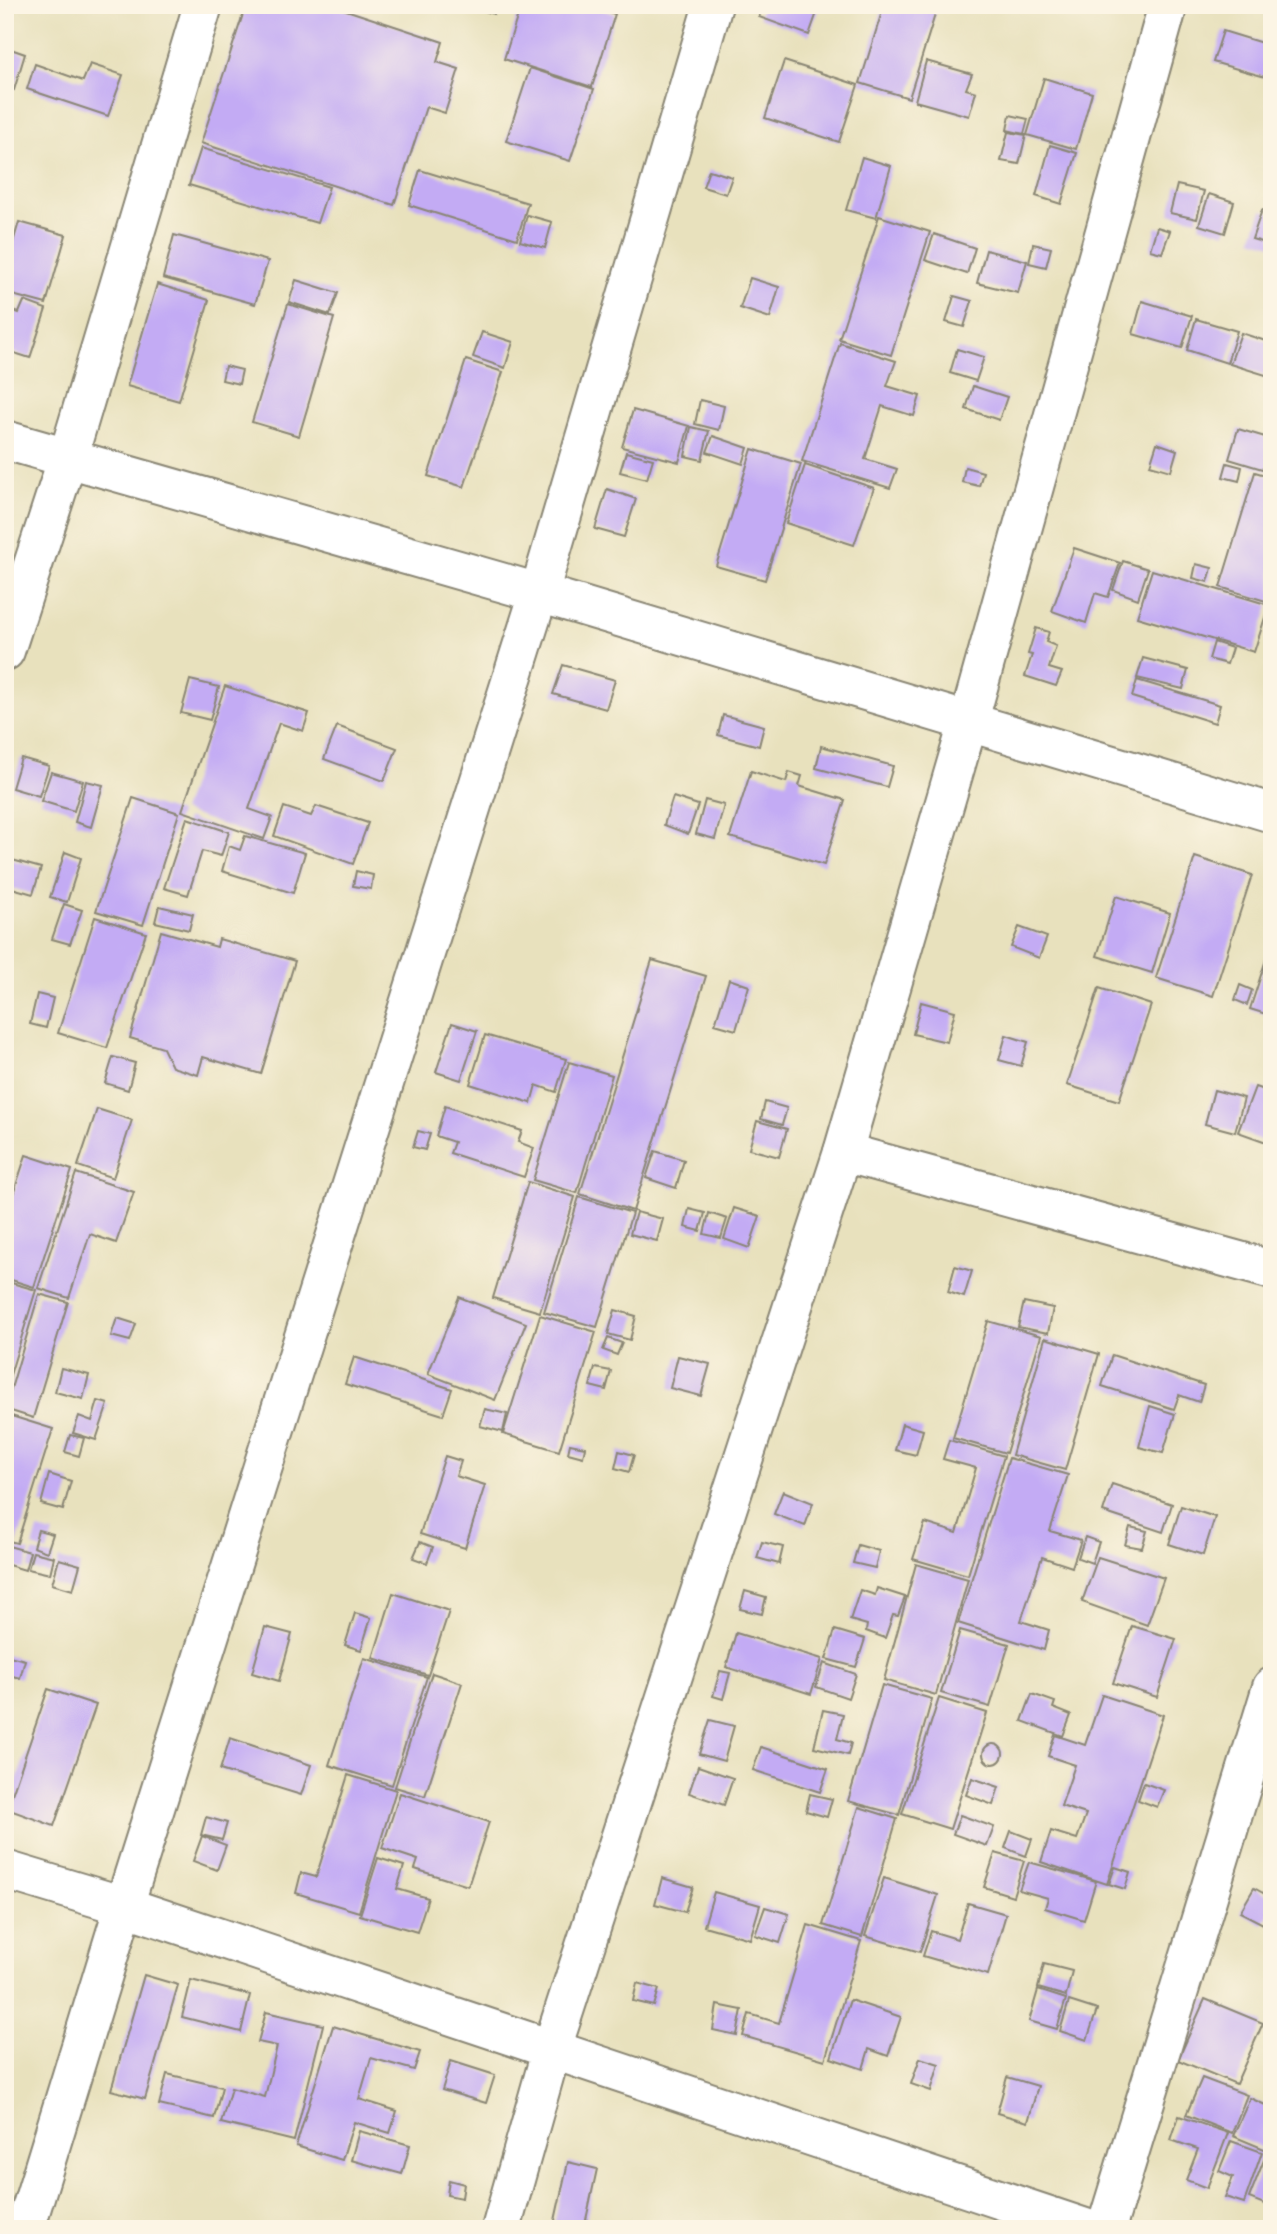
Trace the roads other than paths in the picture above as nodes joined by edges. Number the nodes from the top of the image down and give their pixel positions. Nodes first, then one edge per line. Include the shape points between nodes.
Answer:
1 (203, 5) edge
2 (713, 5) edge
3 (1168, 5) edge
4 (5, 440) edge
5 (68, 457) junction
6 (540, 593) junction
7 (5, 651) edge
8 (969, 720) junction
9 (1272, 813) edge
10 (843, 1152) junction
11 (1272, 1270) edge
12 (1272, 1687) edge
13 (5, 1870) edge
14 (124, 1906) junction
15 (552, 2048) junction
16 (25, 2229) edge
17 (501, 2229) edge
18 (1088, 2229) edge
19 (1106, 2229) edge

1 - 5 street
2 - 6 street
3 - 8 street
4 - 5 street
5 - 6 street
5 - 7 street
6 - 8 street
6 - 14 street
8 - 9 street
8 - 10 street
10 - 11 street
10 - 15 street
12 - 19 street
13 - 14 street
14 - 15 street
14 - 16 street
15 - 17 street
15 - 18 street

